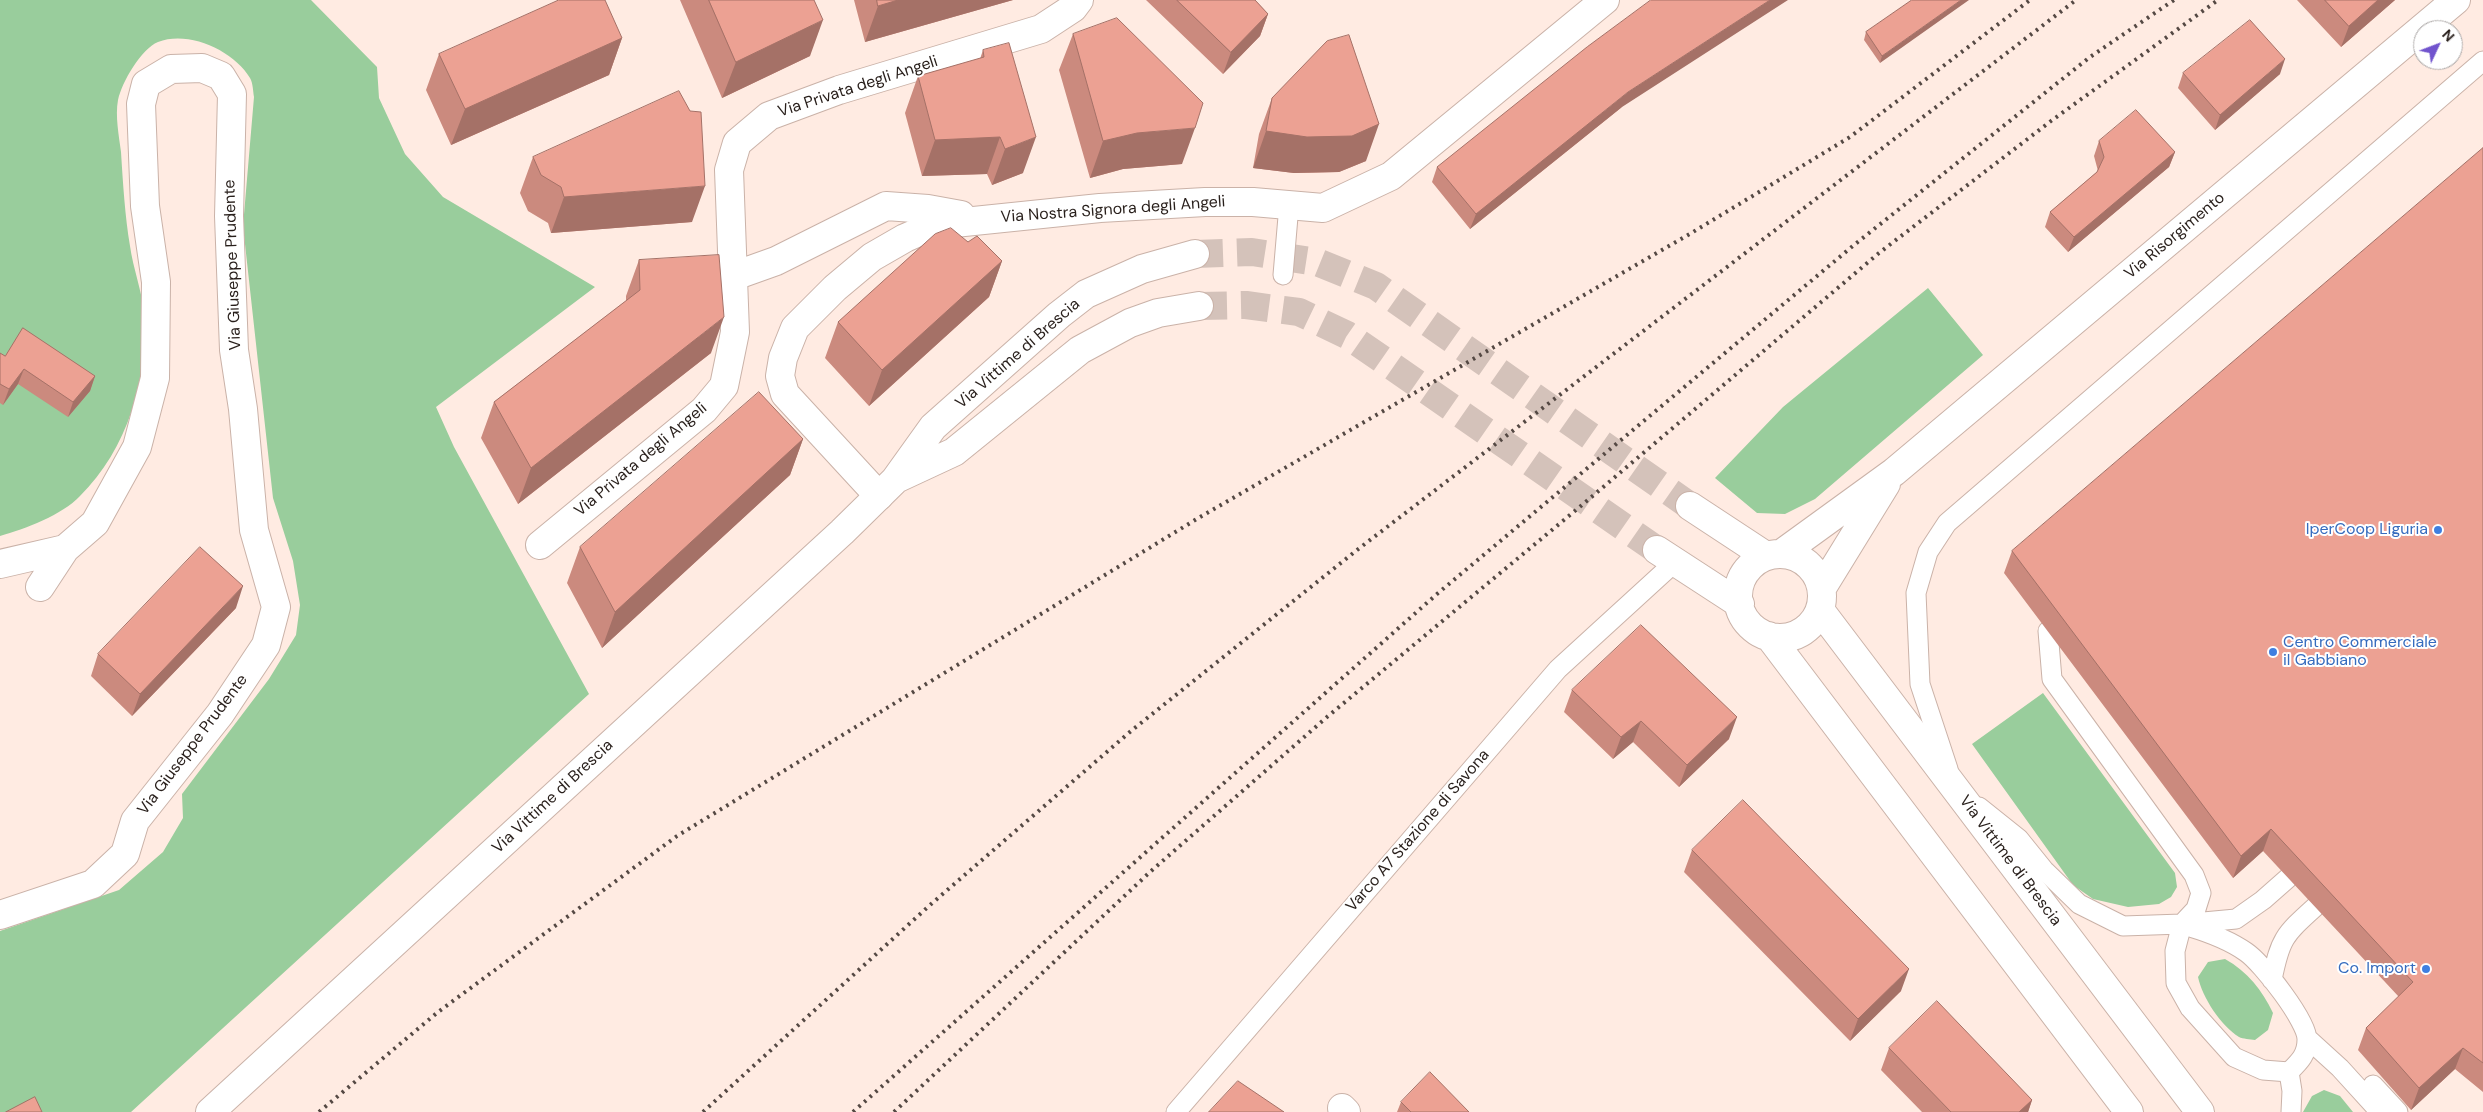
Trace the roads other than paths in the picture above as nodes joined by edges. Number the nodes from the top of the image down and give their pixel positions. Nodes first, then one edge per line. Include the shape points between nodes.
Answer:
1 (1079, 0) edge
2 (1605, 0) edge
3 (2456, 0) edge
4 (2483, 61) edge
5 (1289, 205) junction
6 (981, 219) junction
7 (1195, 254) tunnel mouth
8 (1282, 275) dead end
9 (734, 276) junction
10 (1199, 306) tunnel mouth
11 (1894, 472) junction
12 (887, 488) junction
13 (1690, 506) tunnel mouth
14 (540, 545) dead end
15 (65, 549) junction
16 (1774, 555) junction
17 (1666, 557) joint
18 (0, 564) edge
19 (40, 587) dead end
20 (1821, 599) junction
21 (1740, 604) junction
22 (2048, 631) dead end
23 (1769, 636) junction
24 (1954, 786) junction
25 (2288, 878) dead end
26 (2315, 907) dead end
27 (0, 915) edge
28 (2182, 924) junction
29 (2272, 980) junction
30 (2308, 1038) junction
31 (2340, 1068) junction
32 (2289, 1072) junction
33 (210, 1112) edge
34 (1176, 1112) edge
35 (2129, 1112) edge
36 (2200, 1112) edge
37 (2291, 1112) edge
38 (2380, 1112) edge
39 (2398, 1112) edge

1 - 9 street, Via Privata degli Angeli via 1073,8 1041,29 839,90 769,116 738,143 729,170
2 - 5 street, Via Nostra Signora degli Angeli via 1392,176 1323,208
3 - 11 street, Via Risorgimento
4 - 24 lane via 1948,523 1928,552 1916,594 1920,684
5 - 6 street, Via Nostra Signora degli Angeli via 1185,202
5 - 8 lane
6 - 9 street via 928,209 886,206 776,260
6 - 12 street, Via Nostra Signora degli Angeli via 935,225 872,257 795,328 783,358 780,376 785,394
7 - 12 street, Via Vittime di Brescia via 1142,269 1080,299 933,427
9 - 14 street, Via Privata degli Angeli via 735,332 724,386 704,410
10 - 12 street, Via Vittime di Brescia via 1130,323 1080,350 954,452
11 - 16 street, Via Risorgimento
11 - 20 street, Via Risorgimento
12 - 33 street, Via Vittime di Brescia
13 - 16 street
15 - 18 street
15 - 19 street, Via Giuseppe Prudente
15 - 27 street, Via Giuseppe Prudente via 95,522 138,447 155,378 156,282 145,206 141,104 146,84 171,69 202,68 221,76 232,94 228,216 234,350 254,530 276,607 266,646 220,714 135,821 125,854 93,884
16 - 20 street via 1795,556 1807,564 1816,574
16 - 21 street via 1755,562 1741,581
17 - 21 street
17 - 34 lane, Varco A7 Stazione di Savona via 1558,669
20 - 23 street via 1814,621 1805,630 1781,638
20 - 24 street, Via Vittime di Brescia
21 - 23 street via 1750,624
22 - 28 lane via 2052,679 2194,875 2201,893 2196,909
23 - 35 street
24 - 28 lane via 2019,839 2044,870 2079,904 2123,926
24 - 36 street, Via Vittime di Brescia
25 - 28 lane via 2236,919
26 - 29 lane via 2287,932 2277,953
28 - 29 lane via 2219,936 2248,953
28 - 32 lane via 2175,951 2176,983 2190,1008 2234,1057 2263,1070
29 - 30 lane via 2294,1008
30 - 31 lane
30 - 32 lane via 2304,1057
31 - 38 lane
31 - 39 lane via 2362,1073
32 - 37 lane

